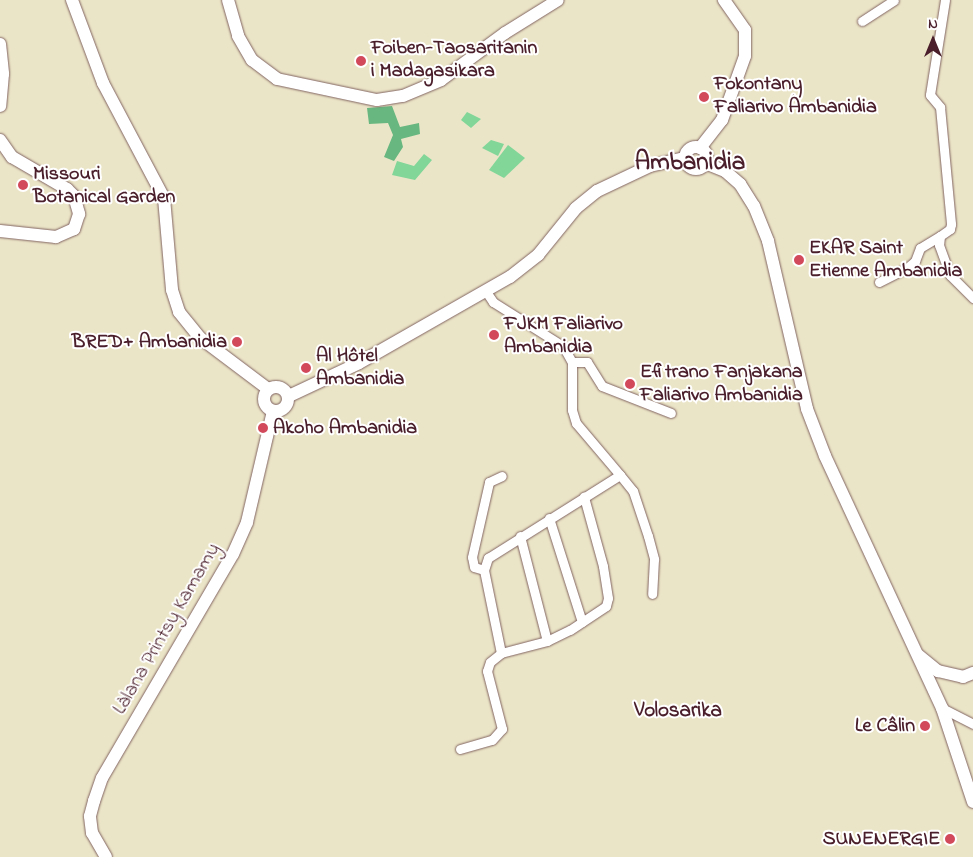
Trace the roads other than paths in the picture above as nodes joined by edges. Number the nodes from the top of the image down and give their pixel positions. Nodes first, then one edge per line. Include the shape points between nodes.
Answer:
1 (72, 0) edge
2 (228, 0) edge
3 (558, 0) edge
4 (724, 0) edge
5 (894, 0) edge
6 (945, 0) edge
7 (862, 21) dead end
8 (0, 44) edge
9 (0, 106) edge
10 (0, 140) edge
11 (700, 148) junction
12 (685, 158) junction
13 (705, 163) junction
14 (0, 231) edge
15 (940, 236) junction
16 (879, 282) dead end
17 (487, 293) junction
18 (973, 298) edge
19 (572, 362) junction
20 (268, 389) junction
21 (289, 396) junction
22 (273, 411) junction
23 (671, 413) dead end
24 (620, 475) junction
25 (502, 476) dead end
26 (584, 497) junction
27 (549, 518) junction
28 (520, 536) junction
29 (484, 570) junction
30 (652, 594) dead end
31 (582, 622) junction
32 (547, 641) junction
33 (501, 653) junction
34 (916, 653) junction
35 (973, 673) edge
36 (942, 708) junction
37 (973, 724) edge
38 (460, 749) dead end
39 (973, 802) edge
40 (106, 857) edge

1 - 20 street via 103,83 164,198 172,290 179,312 199,338
2 - 3 street via 238,36 252,60 278,79 377,100 403,96 441,80 505,33
4 - 11 street via 745,30 745,56 722,120
5 - 7 street
6 - 15 street via 930,95 940,107 951,224
8 - 9 street via 3,74
10 - 14 street via 12,157 67,189 74,196 79,214 74,229 56,237
11 - 12 street via 690,149
11 - 13 street via 706,153
12 - 13 street via 693,168
12 - 17 street via 650,166 597,191 576,208 538,255
13 - 34 street via 725,171 740,184 754,206 768,241 807,409 825,456
15 - 16 street via 920,248 915,261 907,268
15 - 18 street via 950,275
17 - 19 street via 493,302 563,346
17 - 21 street via 359,363
19 - 23 street via 587,362 602,386
19 - 24 street via 572,410 576,423
20 - 21 street via 282,387
20 - 22 street via 264,403
21 - 22 street via 286,407
22 - 40 street, Làlana Printsy Kamamy via 247,522 233,554 102,778 90,816 92,832
24 - 26 street
24 - 30 street via 633,491 648,536 654,559
25 - 29 street via 489,482 472,557 474,567
26 - 27 street
26 - 31 street via 608,598 606,606
27 - 28 street
27 - 31 street
28 - 29 street via 488,558
28 - 32 street
29 - 33 street
31 - 32 street
32 - 33 street
33 - 38 street via 490,662 487,671 502,729 492,740
34 - 35 street via 938,671 963,677
34 - 36 street
36 - 37 street
36 - 39 street

